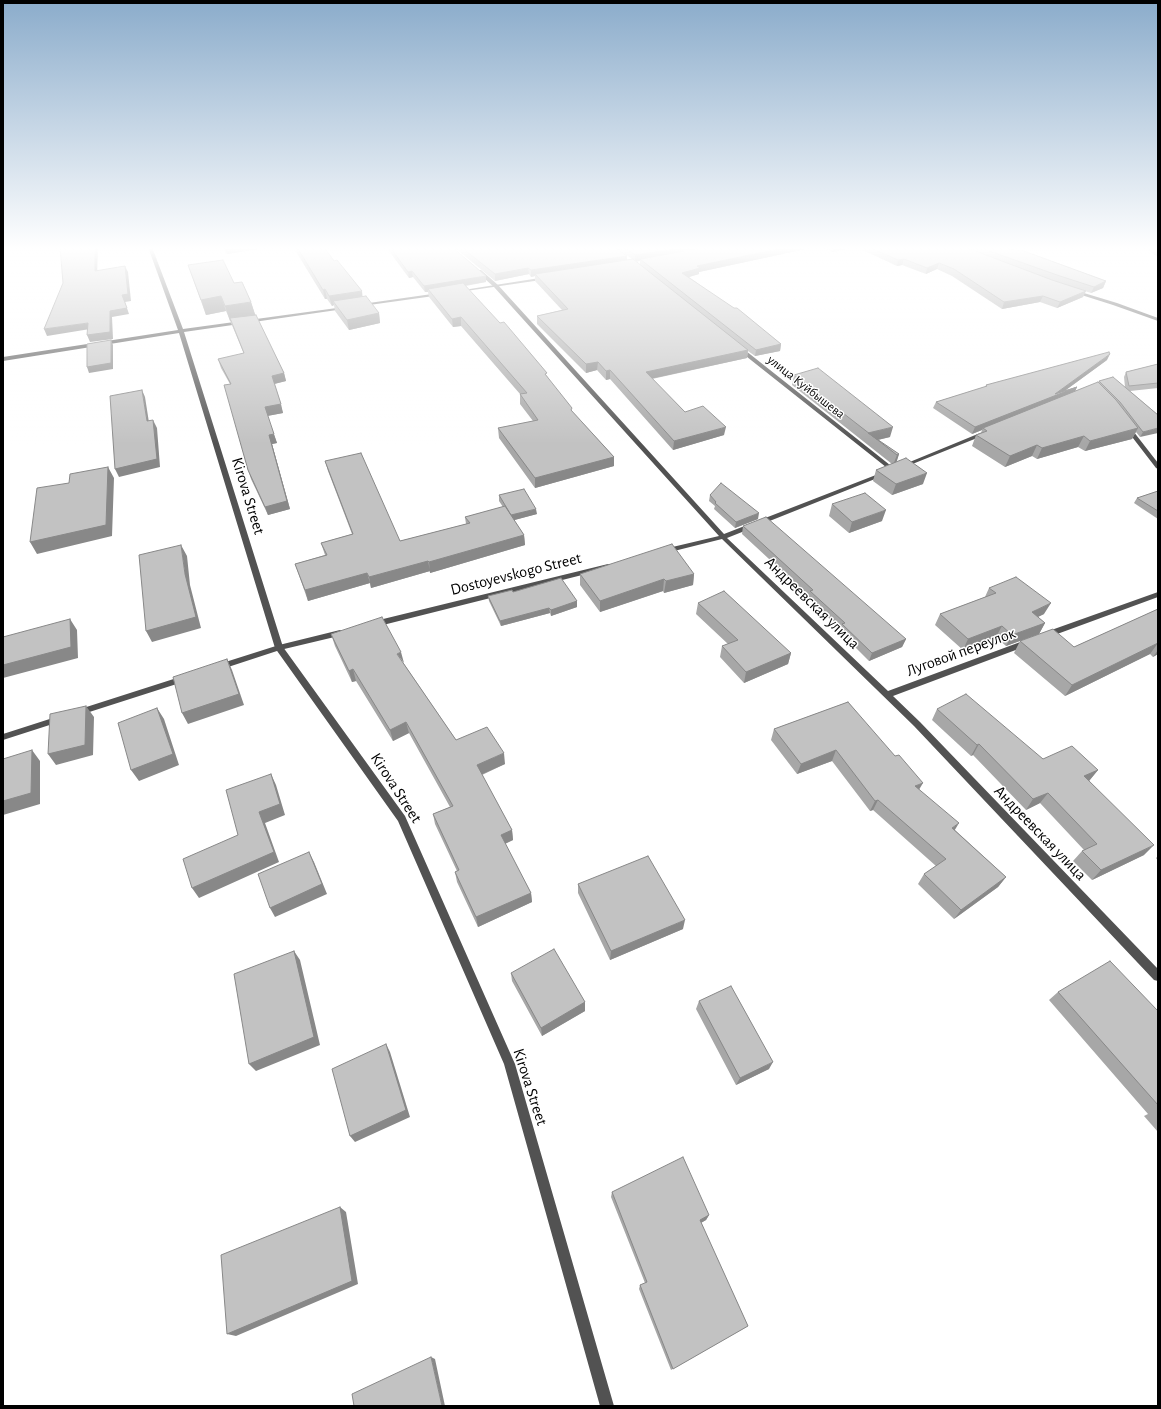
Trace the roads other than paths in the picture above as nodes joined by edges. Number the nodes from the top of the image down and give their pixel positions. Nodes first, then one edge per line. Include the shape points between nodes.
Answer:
1 (174, 313) edge
2 (308, 313) edge
3 (520, 313) edge
4 (1139, 313) edge
5 (1158, 320) edge
6 (181, 331) junction
7 (736, 346) edge
8 (3, 359) edge
9 (1123, 421) edge
10 (994, 430) edge
11 (1158, 467) edge
12 (893, 470) junction
13 (723, 537) junction
14 (662, 552) edge
15 (616, 564) edge
16 (1158, 594) edge
17 (371, 625) edge
18 (348, 631) edge
19 (279, 648) junction
20 (212, 670) edge
21 (190, 677) edge
22 (887, 694) junction
23 (70, 715) edge
24 (63, 718) edge
25 (3, 737) edge
26 (1158, 976) edge
27 (607, 1406) edge

1 - 6 street, Kirova Street
2 - 6 street
3 - 13 street, Андреевская улица
4 - 5 street
6 - 8 street
6 - 19 street, Kirova Street
7 - 12 street, улица Куйбышева
9 - 11 street
10 - 12 street
12 - 13 street
13 - 14 street
13 - 22 street, Андреевская улица
15 - 17 street, Dostoyevskogo Street
16 - 22 street, Луговой переулок
18 - 19 street
19 - 20 street
19 - 27 street, Kirova Street via 402,819 509,1064
21 - 23 street
22 - 26 street, Андреевская улица
24 - 25 street

